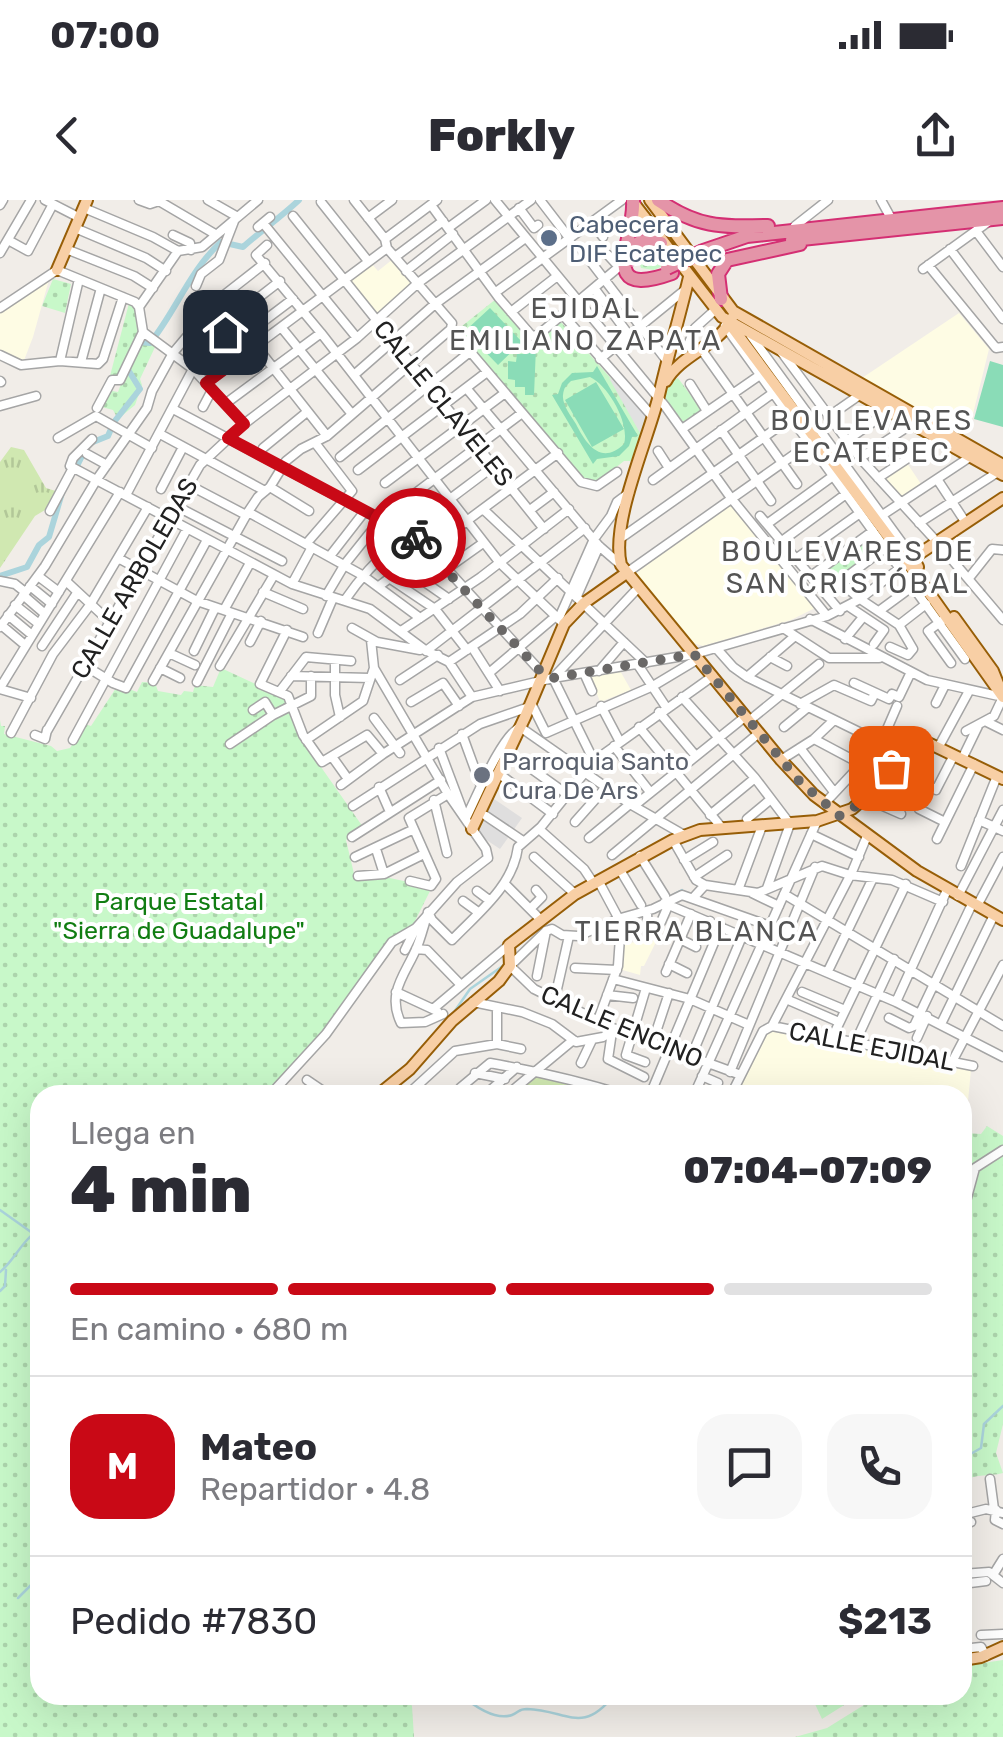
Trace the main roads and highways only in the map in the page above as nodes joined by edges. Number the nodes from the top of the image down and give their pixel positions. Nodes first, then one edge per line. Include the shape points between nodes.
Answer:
1 (629, 200) edge
2 (670, 200) edge
3 (653, 201) edge
4 (1003, 208) edge
5 (82, 214) edge
6 (680, 215) junction
7 (997, 219) edge
8 (827, 231) junction
9 (662, 242) junction
10 (57, 270) road end
11 (669, 271) junction
12 (688, 283) junction
13 (725, 316) junction
14 (671, 365) junction
15 (656, 392) junction
16 (1001, 471) edge
17 (1003, 498) edge
18 (907, 563) junction
19 (623, 569) junction
20 (1003, 697) edge
21 (1000, 777) edge
22 (840, 816) junction
23 (467, 821) road end
24 (998, 917) edge
25 (389, 1085) edge
26 (1003, 1648) edge
27 (972, 1658) edge

1 - 9 main road
1 - 11 highway via 634,215 622,252 626,269 646,281
2 - 6 main road
3 - 6 highway
3 - 13 main road
4 - 8 highway
5 - 10 main road
6 - 8 highway via 718,227
7 - 8 highway
8 - 11 highway, bridge via 747,236
8 - 13 highway via 730,258 718,274
9 - 11 highway via 638,242 630,262 642,275
9 - 12 main road
12 - 13 main road
12 - 14 main road
13 - 14 main road via 701,349
13 - 16 main road
13 - 16 main road via 764,345
13 - 18 main road via 818,451
14 - 15 main road
14 - 15 main road
15 - 19 main road via 629,494
17 - 18 main road
18 - 20 main road
18 - 20 main road via 926,577 993,671
19 - 22 main road via 781,760
19 - 23 main road via 577,597 560,619 545,678
21 - 22 main road via 917,737 867,799
22 - 24 main road
22 - 25 main road via 678,837 575,894 509,945 510,963 499,981 449,1019
26 - 27 main road

